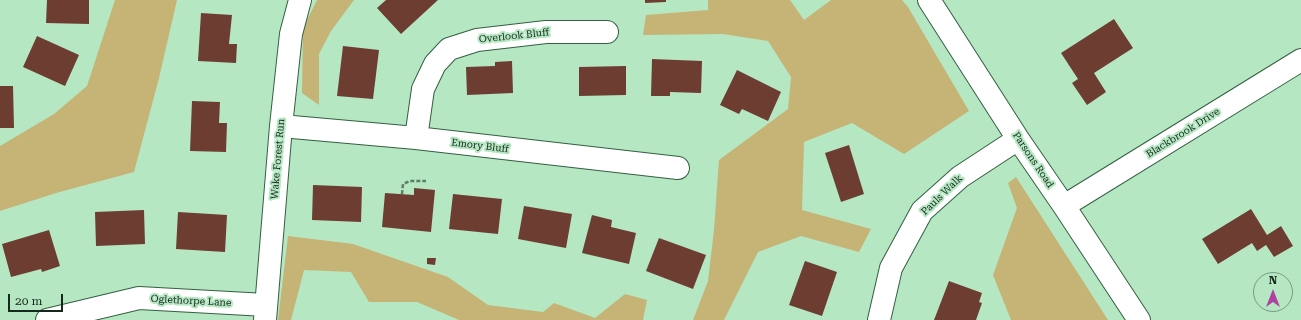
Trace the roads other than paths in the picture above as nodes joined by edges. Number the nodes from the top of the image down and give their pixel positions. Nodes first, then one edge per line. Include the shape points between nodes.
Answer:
1 (300, 0) edge
2 (929, 0) edge
3 (607, 32) dead end
4 (1301, 60) edge
5 (281, 126) junction
6 (416, 138) junction
7 (1018, 139) junction
8 (678, 168) dead end
9 (1064, 206) junction
10 (265, 313) edge
11 (47, 320) edge
12 (879, 320) edge
13 (1139, 320) edge

1 - 5 street, Wake Forest Run via 291,34
2 - 7 street, Parsons Road
3 - 6 street, Overlook Bluff via 546,32 477,40 449,49 435,64 423,90
4 - 9 street, Blackbrook Drive
5 - 6 street, Emory Bluff
5 - 10 street, Wake Forest Run
6 - 8 street, Emory Bluff
7 - 9 street, Parsons Road
7 - 12 street, Pauls Walk via 960,177 922,211 891,268
9 - 13 street, Parsons Road
10 - 11 street, Oglethorpe Lane via 139,298

